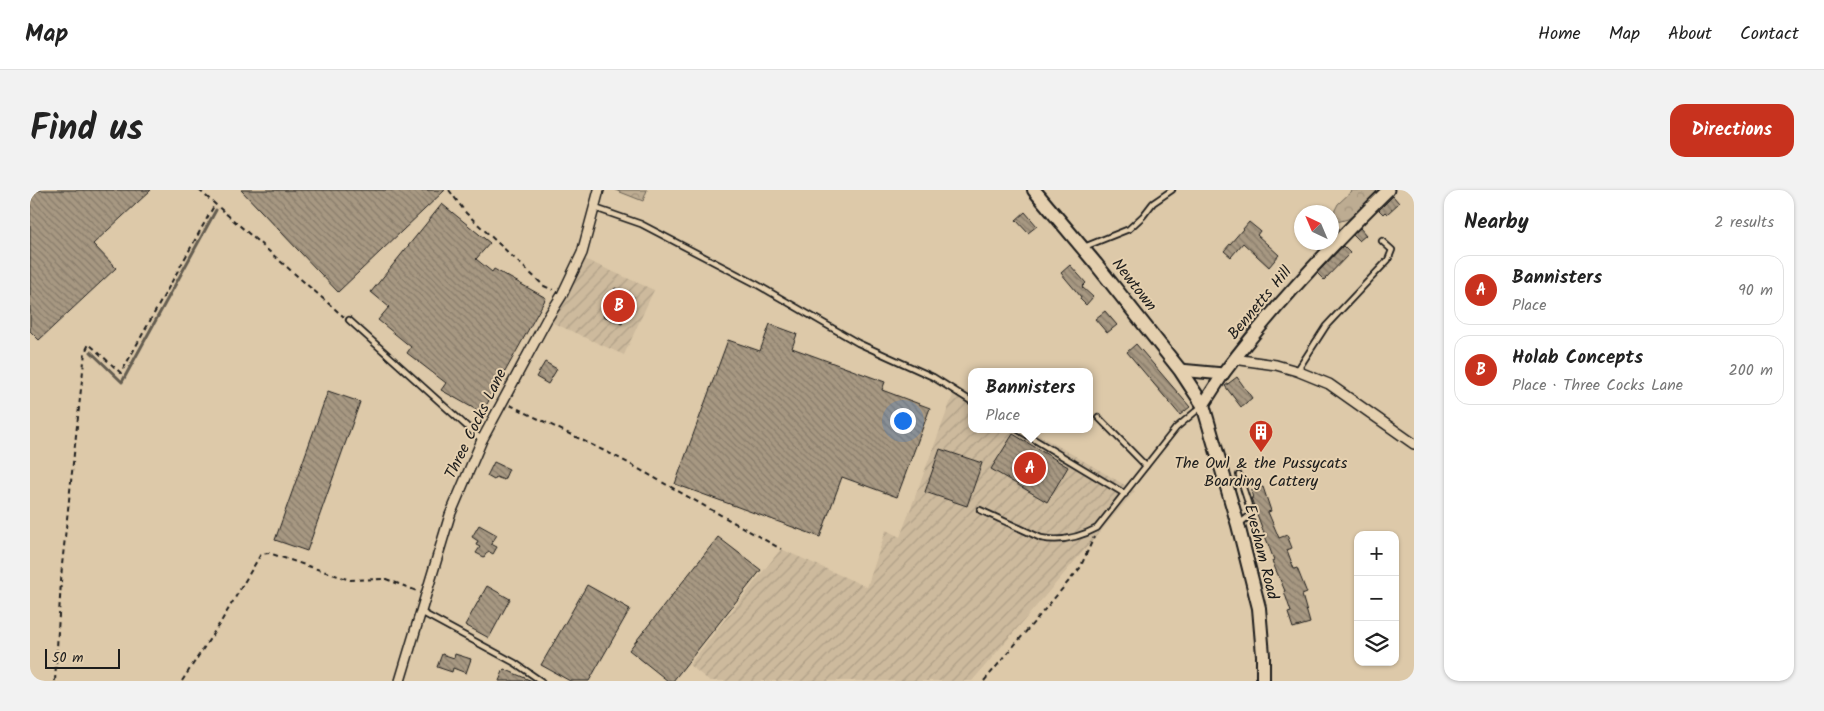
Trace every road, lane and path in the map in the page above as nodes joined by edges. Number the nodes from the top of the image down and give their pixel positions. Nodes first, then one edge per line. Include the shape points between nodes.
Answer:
1 (199, 190) edge
2 (449, 190) edge
3 (599, 190) edge
4 (1034, 190) edge
5 (1172, 190) edge
6 (1388, 190) edge
7 (214, 204) junction
8 (594, 208) junction
9 (1382, 240) dead end
10 (1082, 248) junction
11 (562, 295) junction
12 (349, 320) joint
13 (1234, 359) junction
14 (1180, 370) junction
15 (1297, 371) junction
16 (1223, 374) junction
17 (968, 399) edge
18 (503, 401) junction
19 (1203, 405) junction
20 (1098, 417) dead end
21 (1024, 433) edge
22 (482, 440) junction
23 (1414, 444) edge
24 (1146, 466) junction
25 (1239, 476) dead end
26 (1125, 494) junction
27 (980, 510) dead end
28 (1238, 525) junction
29 (1098, 528) junction
30 (781, 549) dead end
31 (425, 594) junction
32 (421, 612) junction
33 (55, 681) edge
34 (182, 681) edge
35 (400, 681) edge
36 (541, 681) edge
37 (984, 681) edge
38 (1263, 681) edge

1 - 7 path
2 - 11 path via 466,213 544,286
3 - 8 street, Three Cocks Lane
4 - 10 main road, Newtown
5 - 10 lane via 1153,203 1129,229
6 - 13 street, Bennetts Hill via 1303,277
7 - 12 path
7 - 33 path via 121,373 89,344 85,352 62,565
8 - 11 street, Three Cocks Lane via 582,253
8 - 17 lane via 647,227 756,284 858,343 932,377
9 - 15 lane via 1392,250 1388,260 1326,326
10 - 14 main road, Newtown
11 - 18 street, Three Cocks Lane
12 - 22 lane
13 - 15 street
13 - 16 street, Bennetts Hill
14 - 16 street
14 - 19 main road, Newtown
15 - 23 street via 1329,384
16 - 19 street, Bennetts Hill
18 - 22 street, Three Cocks Lane
18 - 30 path via 621,459
19 - 24 lane via 1176,428
19 - 28 main road, Evesham Road
20 - 24 lane
21 - 26 lane
22 - 31 street, Three Cocks Lane via 450,516
24 - 26 lane
25 - 28 lane via 1251,512
26 - 29 lane
27 - 29 lane via 1051,540 1078,536
28 - 38 main road, Evesham Road via 1259,608
29 - 37 path via 1080,568
31 - 32 street, Three Cocks Lane
31 - 34 path via 386,579 350,580 269,553 261,554
32 - 35 street, Three Cocks Lane
32 - 36 lane via 515,663

